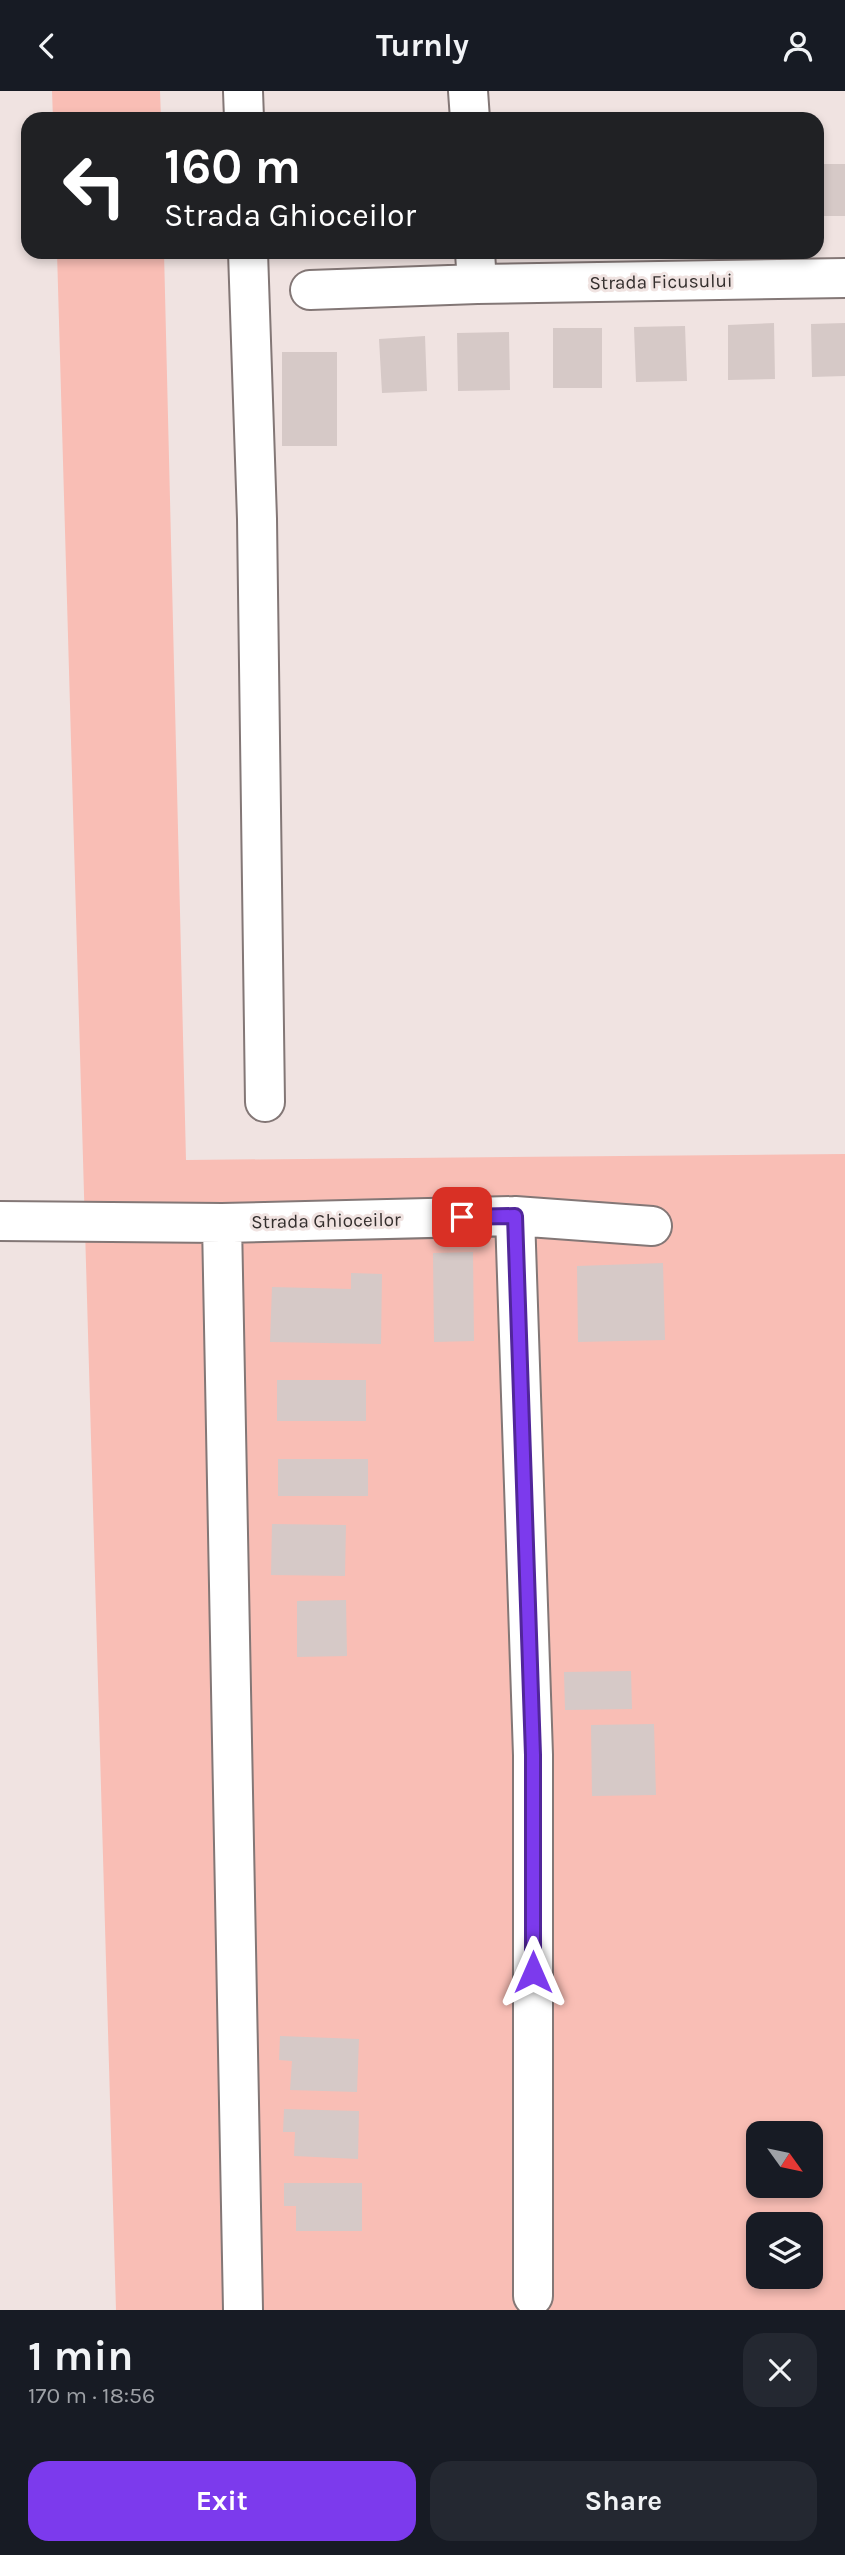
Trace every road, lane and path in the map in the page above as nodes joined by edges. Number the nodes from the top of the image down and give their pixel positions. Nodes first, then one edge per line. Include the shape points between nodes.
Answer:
1 (243, 91) edge
2 (468, 91) edge
3 (244, 112) edge
4 (470, 112) edge
5 (248, 259) edge
6 (476, 268) edge
7 (845, 278) edge
8 (310, 290) dead end
9 (265, 1101) dead end
10 (515, 1216) junction
11 (0, 1221) edge
12 (222, 1223) junction
13 (652, 1226) dead end
14 (533, 2296) dead end
15 (243, 2310) edge

1 - 3 street
2 - 4 street
5 - 9 street via 257,519
6 - 7 street, Strada Ficusului
6 - 8 street, Strada Ficusului
10 - 12 street, Strada Ghioceilor
10 - 13 street, Strada Ghioceilor
10 - 14 street via 533,1755
11 - 12 street, Strada Ghioceilor
12 - 15 street

